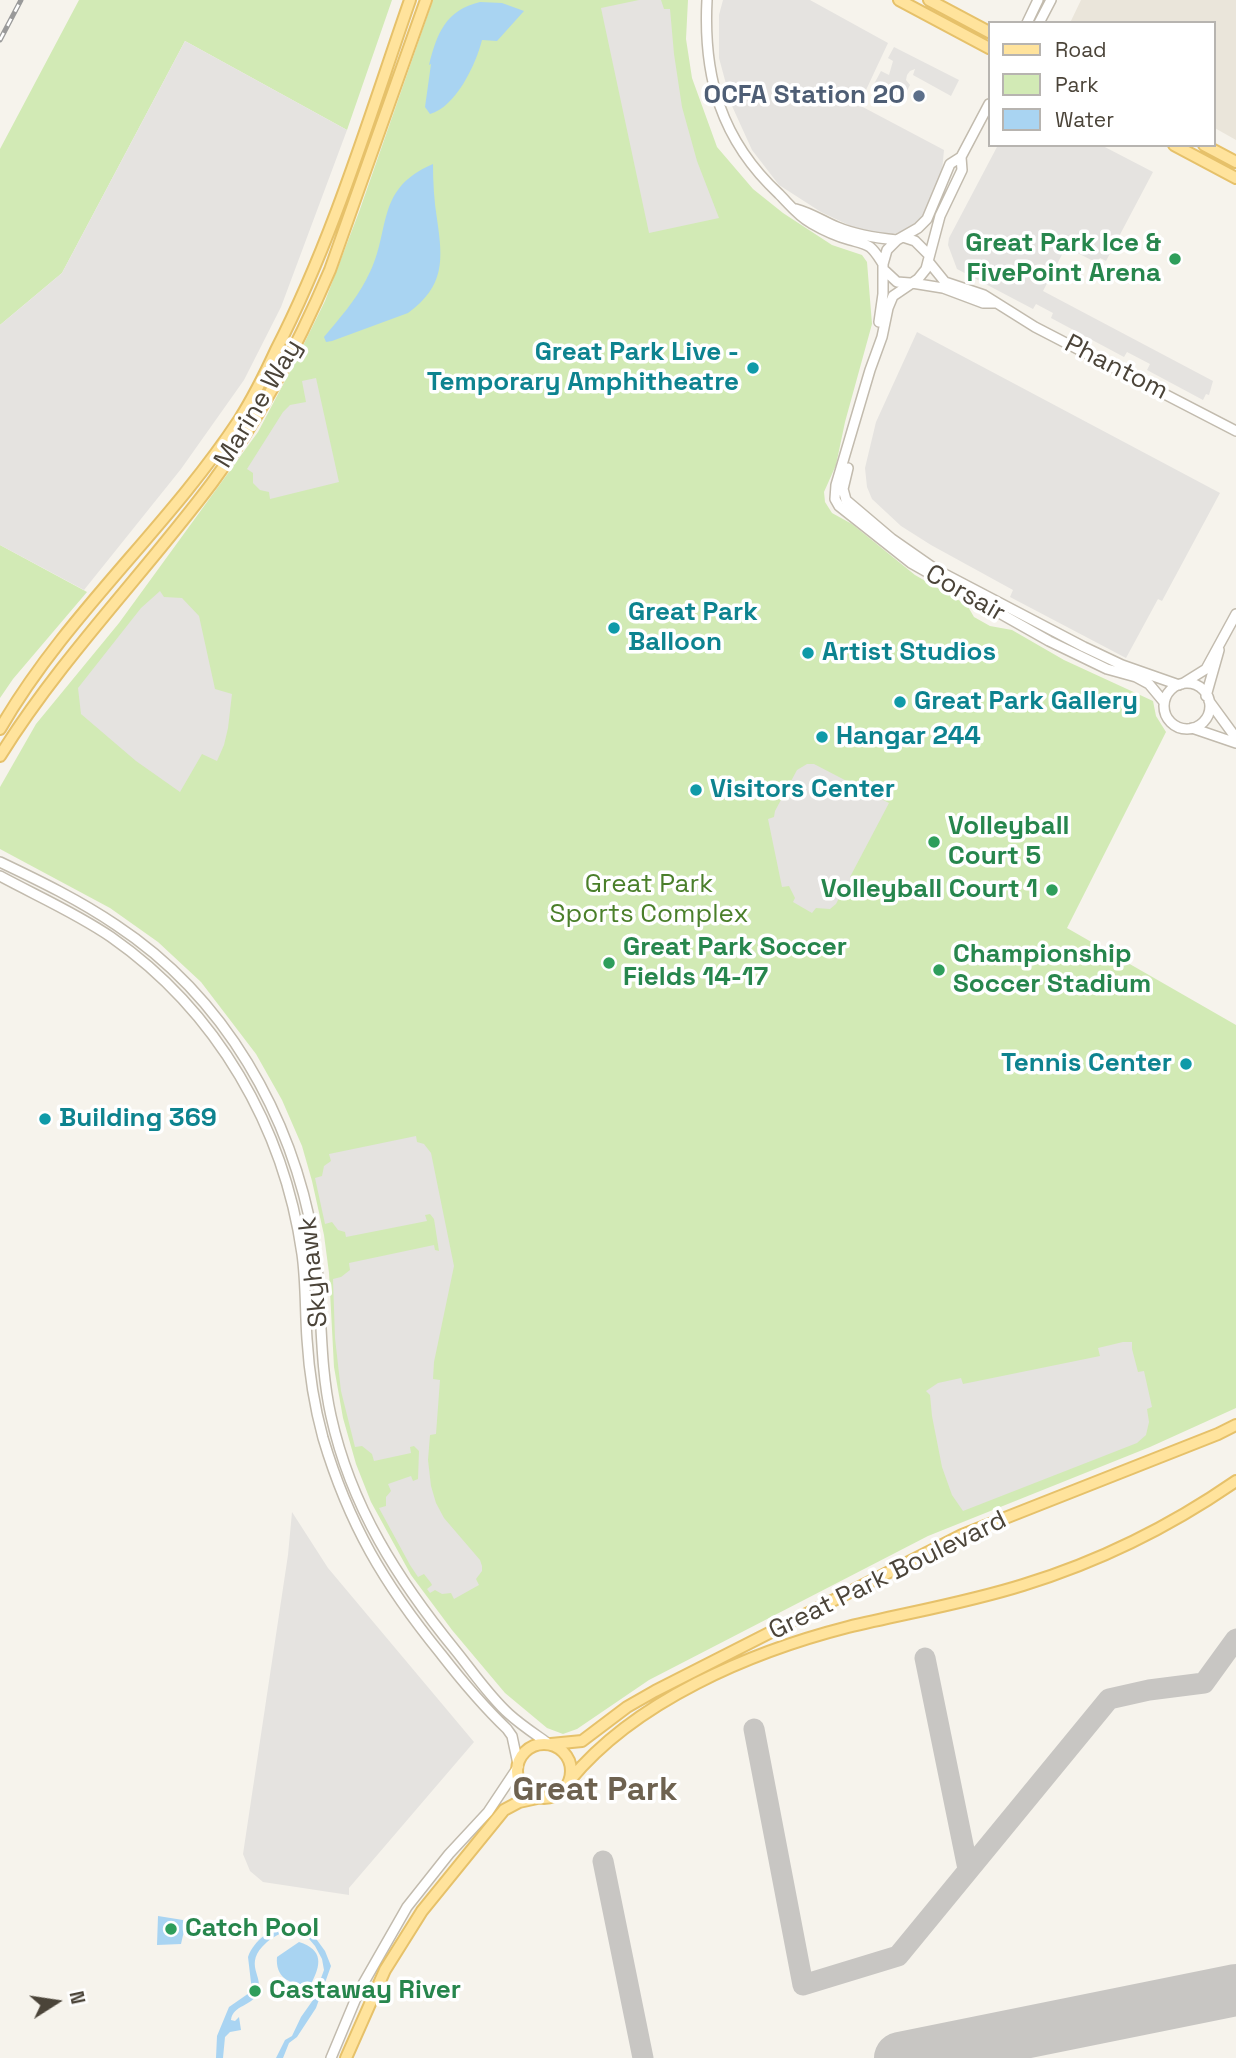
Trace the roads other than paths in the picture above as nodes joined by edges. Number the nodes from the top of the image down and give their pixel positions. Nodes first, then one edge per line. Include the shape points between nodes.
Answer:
1 (410, 0) edge
2 (426, 0) edge
3 (707, 0) edge
4 (899, 0) edge
5 (929, 0) edge
6 (1038, 0) edge
7 (1051, 0) edge
8 (1028, 21) edge
9 (1040, 21) edge
10 (988, 31) edge
11 (988, 47) edge
12 (988, 106) edge
13 (1178, 147) edge
14 (1208, 147) edge
15 (961, 157) junction
16 (1236, 162) edge
17 (1236, 178) edge
18 (794, 209) junction
19 (900, 239) junction
20 (928, 258) junction
21 (883, 267) junction
22 (911, 283) junction
23 (997, 303) junction
24 (870, 369) junction
25 (1236, 431) edge
26 (852, 435) junction
27 (1236, 614) edge
28 (1220, 645) junction
29 (1181, 685) junction
30 (1208, 698) junction
31 (1164, 702) junction
32 (1192, 728) junction
33 (0, 729) edge
34 (1236, 740) edge
35 (0, 756) edge
36 (0, 862) edge
37 (0, 876) edge
38 (1236, 1424) edge
39 (1236, 1481) edge
40 (550, 1744) junction
41 (518, 1766) junction
42 (570, 1780) junction
43 (542, 1797) junction
44 (331, 2058) edge
45 (346, 2058) edge

1 - 33 main road, Marine Way via 319,260 246,408 206,465 27,685
2 - 35 main road, Marine Way via 330,270 263,408 211,484 42,693
3 - 18 street via 707,56 719,107 747,159
4 - 11 main road
5 - 10 main road
6 - 8 street
7 - 9 street
12 - 15 street
13 - 17 main road
14 - 16 main road
15 - 19 street via 950,164 924,222
15 - 20 street via 962,170 940,216
18 - 19 street via 867,237
18 - 21 street via 829,232 866,244
19 - 20 street via 915,241
19 - 21 street via 887,250
20 - 22 street via 922,275
20 - 23 street, Phantom via 945,282
21 - 22 street via 897,282
21 - 24 street, Corsair via 883,296
22 - 23 street, Phantom
22 - 24 street, Corsair via 892,296
23 - 25 street, Phantom
24 - 26 street, Corsair
26 - 29 street, Corsair via 844,496 892,539 935,569 1005,607 1122,665
26 - 31 street, Corsair via 835,492 839,506 911,564 1049,641 1149,684
27 - 28 street
28 - 29 street via 1206,669
28 - 30 street
29 - 30 street via 1199,687
29 - 31 street via 1170,691
30 - 32 street via 1208,715
30 - 34 street
31 - 32 street via 1174,725
32 - 34 street
36 - 40 street, Skyhawk via 94,911 148,948 200,998 246,1059 281,1126 307,1206 331,1418 352,1486 386,1555 420,1607 508,1713
37 - 41 street, Skyhawk via 88,922 146,964 196,1014 249,1091 291,1194 303,1258 313,1395 347,1508 394,1594 472,1693 508,1729
38 - 40 main road, Great Park Boulevard via 962,1535 655,1691 582,1741
39 - 42 main road, Great Park Boulevard via 1108,1554 1063,1571 1000,1592 815,1637 718,1674 618,1733 591,1754
40 - 41 main road via 529,1748
40 - 42 main road via 567,1756
41 - 43 main road via 525,1789
41 - 44 street via 488,1811 407,1907 359,1991
42 - 43 main road via 560,1793
43 - 45 main road via 504,1810 422,1911 385,1969

